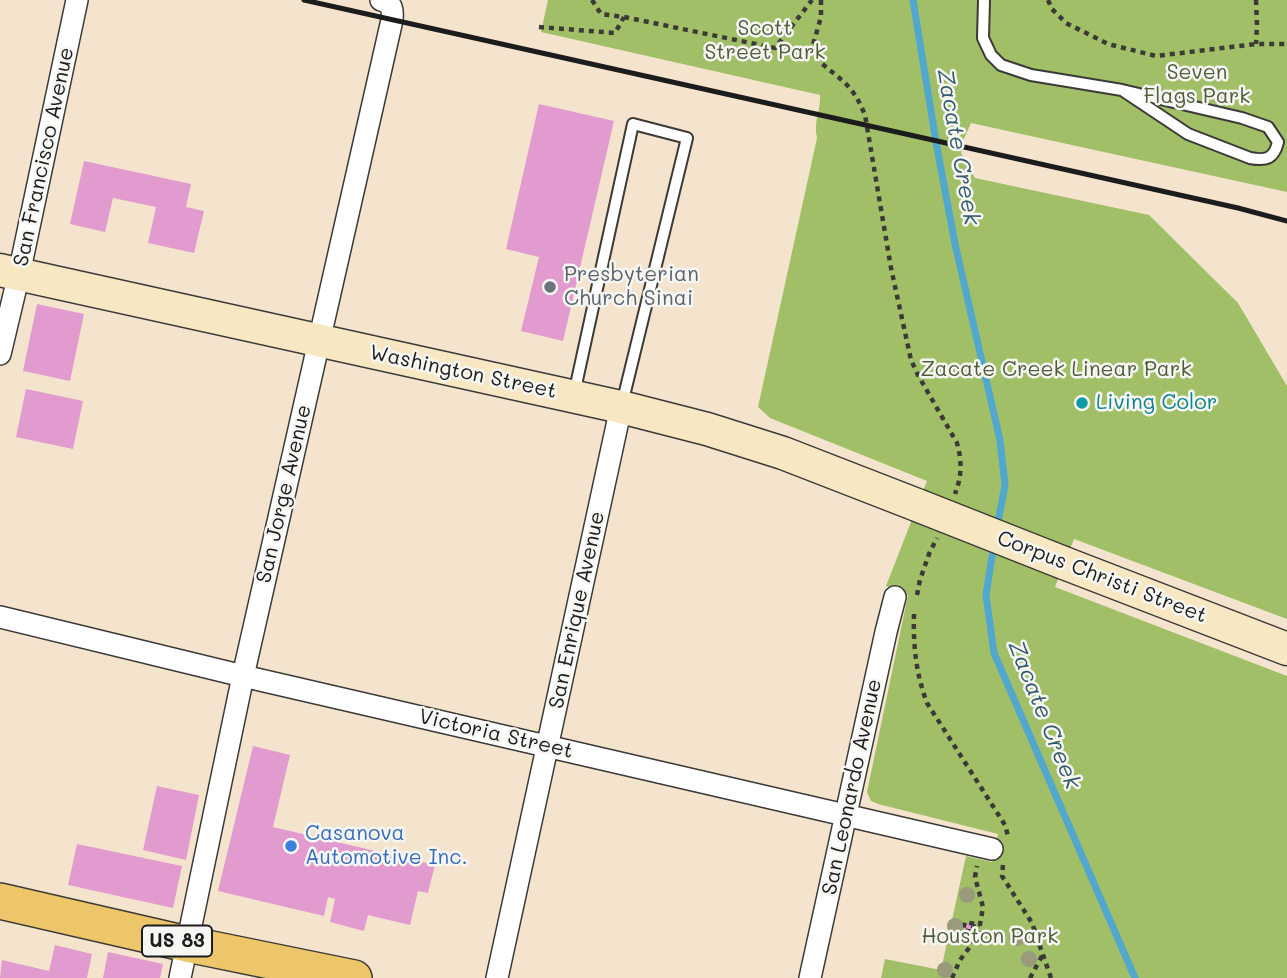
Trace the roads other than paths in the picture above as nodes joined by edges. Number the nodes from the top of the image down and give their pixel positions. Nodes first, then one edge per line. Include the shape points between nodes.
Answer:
1 (77, 0) edge
2 (984, 0) edge
3 (387, 5) edge
4 (1122, 90) junction
5 (9, 272) edge
6 (319, 341) junction
7 (0, 354) edge
8 (574, 397) junction
9 (621, 407) junction
10 (917, 505) joint
11 (895, 597) dead end
12 (0, 617) edge
13 (1287, 649) edge
14 (243, 676) junction
15 (547, 746) junction
16 (846, 815) junction
17 (984, 856) road end
18 (0, 901) edge
19 (187, 944) junction
20 (180, 978) edge
21 (354, 978) edge
22 (497, 978) edge
23 (810, 978) edge

1 - 5 street, San Francisco Avenue
2 - 4 lane via 983,38 1001,65 1031,75
3 - 6 street, San Jorge Avenue
4 - 4 lane via 1268,127 1278,142 1276,152 1261,160 1250,158 1188,134
5 - 6 main road, Washington Street
5 - 7 street, San Francisco Avenue
6 - 8 main road, Washington Street
6 - 14 street, San Jorge Avenue
8 - 9 main road, Washington Street
8 - 9 lane via 633,124 687,138
9 - 10 main road, Washington Street via 783,453
9 - 15 street, San Enrique Avenue
10 - 13 main road, Corpus Christi Street, bridge
11 - 16 street, San Leonardo Avenue
12 - 14 street, Victoria Street
14 - 15 street, Victoria Street
14 - 19 street, San Jorge Avenue
15 - 16 street, Victoria Street
15 - 22 street, San Enrique Avenue
16 - 17 street, Victoria Street
16 - 23 street, San Leonardo Avenue
18 - 19 main road, US 83
19 - 20 street, San Jorge Avenue
19 - 21 main road, US 83

